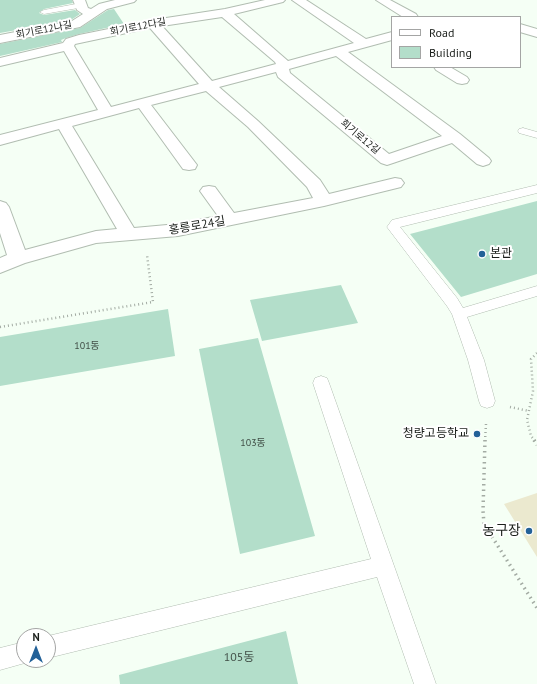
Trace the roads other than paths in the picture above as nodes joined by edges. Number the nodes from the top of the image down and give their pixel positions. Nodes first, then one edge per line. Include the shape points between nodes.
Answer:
1 (130, 0) edge
2 (279, 0) edge
3 (298, 0) edge
4 (382, 0) edge
5 (80, 3) edge
6 (44, 12) dead end
7 (225, 13) junction
8 (92, 14) junction
9 (410, 16) edge
10 (153, 24) junction
11 (521, 28) edge
12 (537, 33) edge
13 (391, 36) edge
14 (0, 39) edge
15 (365, 44) junction
16 (68, 46) junction
17 (338, 51) junction
18 (0, 62) edge
19 (284, 66) junction
20 (443, 68) edge
21 (462, 80) dead end
22 (208, 85) junction
23 (142, 103) junction
24 (107, 112) junction
25 (63, 123) junction
26 (523, 131) dead end
27 (537, 134) edge
28 (454, 138) junction
29 (0, 140) edge
30 (483, 161) dead end
31 (189, 165) dead end
32 (395, 183) dead end
33 (537, 189) edge
34 (209, 191) dead end
35 (324, 201) junction
36 (0, 207) edge
37 (230, 220) junction
38 (137, 233) junction
39 (18, 258) junction
40 (0, 266) edge
41 (537, 291) edge
42 (459, 314) junction
43 (321, 383) dead end
44 (487, 401) road end
45 (383, 566) junction
46 (56, 645) edge
47 (16, 655) edge
48 (0, 659) edge
49 (425, 684) edge

1 - 8 street, 회기로12나길 via 106,5
2 - 7 street, 회기로12다길
3 - 15 street
4 - 9 street
5 - 6 lane, 회기로12나길
5 - 8 street via 83,10
7 - 10 street, 회기로12다길
7 - 19 street, 회기로12길 via 282,61
8 - 14 street, 회기로12나길 via 76,24
10 - 16 street, 회기로12다길 via 79,39 70,42
10 - 22 street
11 - 12 street
13 - 15 street
15 - 17 street
16 - 18 street, 회기로12다길
16 - 24 street
17 - 19 street
17 - 28 street
19 - 22 street
19 - 28 street, 회기로12길 via 283,74 387,160
20 - 21 street
22 - 23 street
22 - 35 street via 253,124 314,184
23 - 24 street
23 - 31 street
24 - 25 street
25 - 29 street
25 - 38 street
26 - 27 lane
28 - 30 street
32 - 35 street, 홍릉로24길
33 - 42 lane via 396,223 393,227
34 - 37 street
35 - 37 street, 홍릉로24길
36 - 39 street
37 - 38 street, 홍릉로24길 via 178,230
38 - 39 street, 홍릉로24길 via 96,237
39 - 40 street, 홍릉로24길
41 - 42 lane
42 - 44 lane via 476,360
43 - 45 lane
45 - 46 lane
45 - 49 lane
47 - 48 lane

